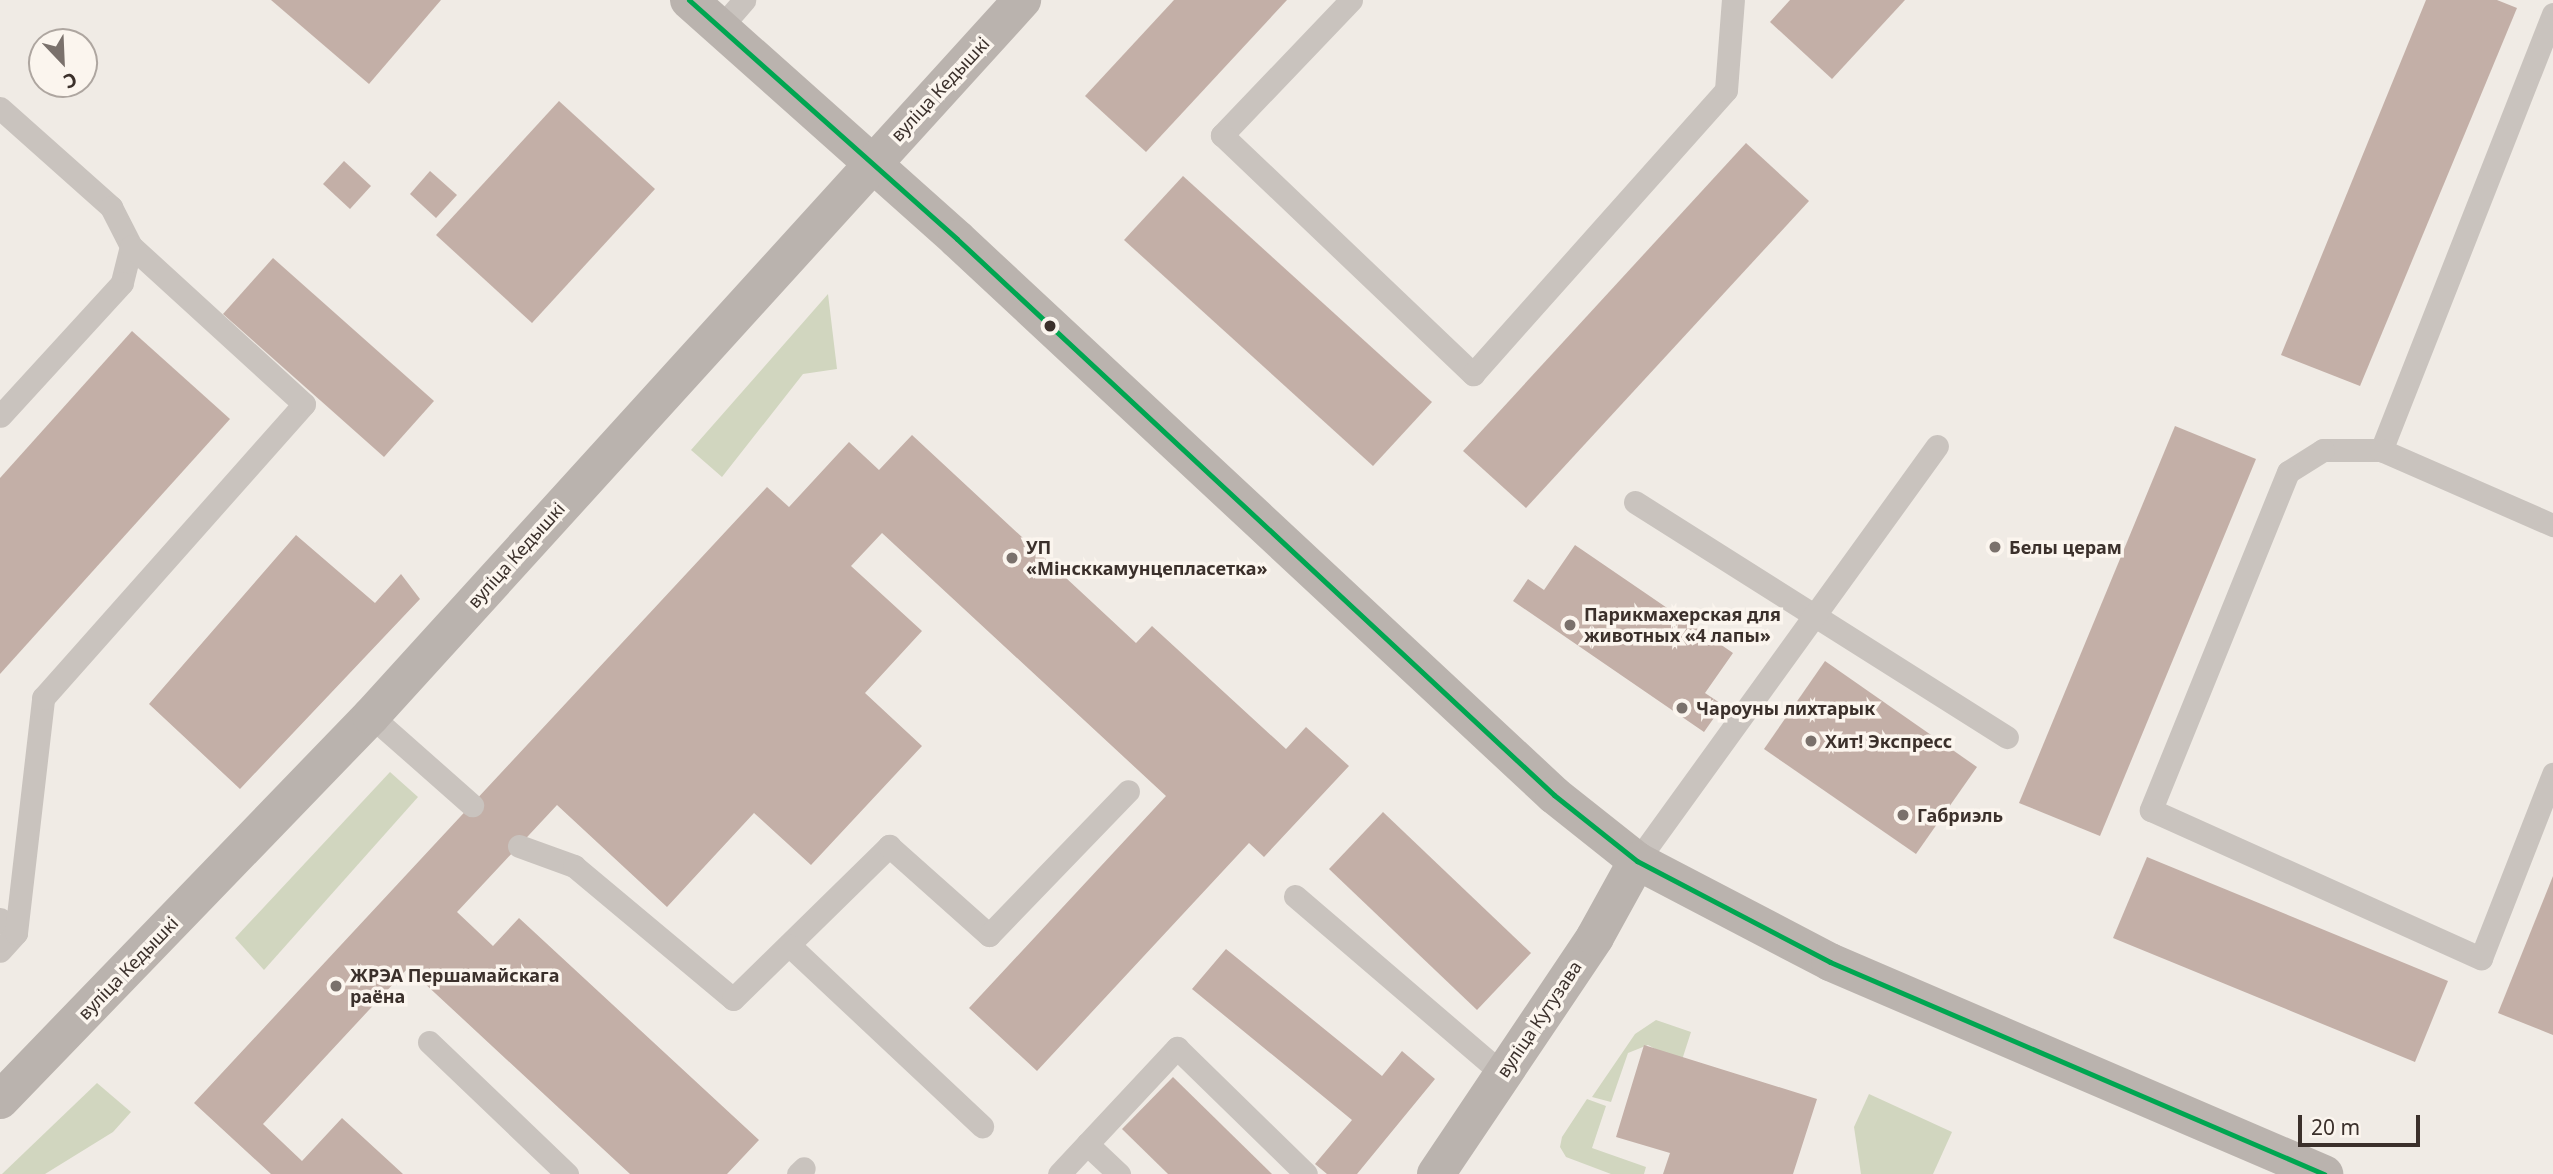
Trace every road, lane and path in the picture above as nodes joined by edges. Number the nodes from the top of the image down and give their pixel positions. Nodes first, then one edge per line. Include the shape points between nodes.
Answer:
1 (689, 0) edge
2 (1022, 0) edge
3 (1351, 0) edge
4 (1733, 0) edge
5 (732, 14) edge
6 (2553, 14) edge
7 (0, 108) edge
8 (870, 165) junction
9 (131, 246) junction
10 (0, 416) edge
11 (1937, 446) dead end
12 (2381, 450) junction
13 (1635, 502) dead end
14 (2553, 525) edge
15 (1816, 613) junction
16 (371, 716) junction
17 (2007, 737) dead end
18 (2553, 774) edge
19 (1128, 791) dead end
20 (472, 805) dead end
21 (519, 846) dead end
22 (1637, 862) junction
23 (1295, 896) dead end
24 (8, 926) edge
25 (789, 946) junction
26 (0, 951) edge
27 (429, 1042) dead end
28 (1503, 1074) junction
29 (0, 1100) edge
30 (982, 1126) dead end
31 (1087, 1144) junction
32 (568, 1174) edge
33 (1059, 1174) edge
34 (1119, 1174) edge
35 (1306, 1174) edge
36 (1436, 1174) edge
37 (2324, 1174) edge

1 - 5 main road
2 - 8 main road, вуліца Кедышкі
3 - 4 lane via 1222,135 1473,374 1726,90
5 - 8 main road
6 - 12 lane
7 - 9 lane via 111,207
8 - 16 main road, вуліца Кедышкі
8 - 22 main road via 957,239 1554,795
9 - 10 lane via 122,283
9 - 24 lane via 304,404 43,698
11 - 15 lane
12 - 14 lane
12 - 18 lane via 2323,450 2288,472 2151,810 2481,958
13 - 15 lane
15 - 17 lane
15 - 22 lane
16 - 20 lane
16 - 29 main road, вуліца Кедышкі
19 - 25 lane via 989,935 889,846
21 - 25 lane via 574,866 733,999
22 - 28 main road, вуліца Кутузава via 1595,937
22 - 37 main road via 1830,962
23 - 28 lane
24 - 26 lane
25 - 30 lane
27 - 32 lane
28 - 36 main road, вуліца Кутузава
31 - 33 lane
31 - 34 lane
31 - 35 lane via 1177,1048

